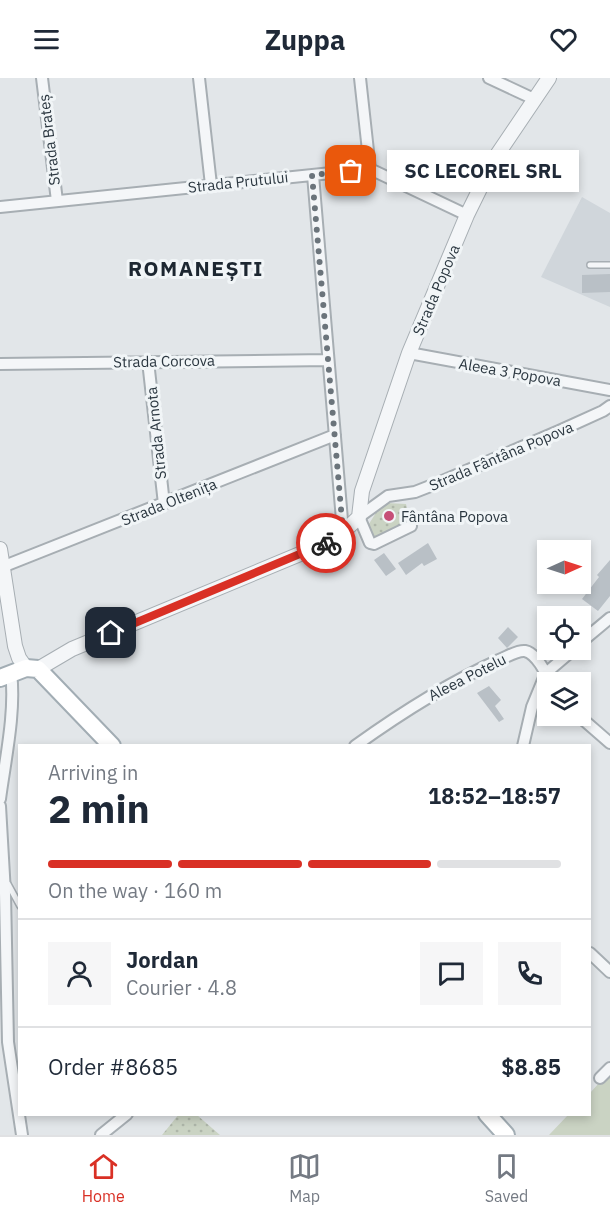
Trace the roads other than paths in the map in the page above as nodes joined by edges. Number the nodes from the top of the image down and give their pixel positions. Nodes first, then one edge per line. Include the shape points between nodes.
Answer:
1 (42, 78) edge
2 (199, 78) edge
3 (360, 78) edge
4 (489, 78) edge
5 (549, 78) edge
6 (534, 99) junction
7 (370, 168) junction
8 (312, 175) junction
9 (211, 185) junction
10 (57, 201) junction
11 (0, 207) edge
12 (466, 215) junction
13 (590, 265) dead end
14 (610, 265) edge
15 (409, 353) junction
16 (328, 360) junction
17 (148, 361) junction
18 (0, 364) edge
19 (610, 390) edge
20 (610, 406) edge
21 (335, 435) junction
22 (164, 504) junction
23 (359, 518) junction
24 (411, 526) dead end
25 (343, 532) junction
26 (0, 549) edge
27 (2, 567) junction
28 (610, 618) edge
29 (591, 634) edge
30 (564, 660) edge
31 (19, 672) edge
32 (544, 672) edge
33 (553, 672) edge
34 (537, 698) edge
35 (590, 726) edge
36 (610, 743) edge
37 (109, 744) edge
38 (358, 744) edge
39 (523, 744) edge
40 (0, 799) edge
41 (0, 806) edge
42 (4, 878) junction
43 (18, 902) edge
44 (591, 954) edge
45 (610, 972) edge
46 (610, 1068) edge
47 (600, 1078) dead end
48 (18, 1108) edge
49 (19, 1116) edge
50 (125, 1116) edge
51 (489, 1116) edge
52 (22, 1135) edge
53 (101, 1135) edge
54 (506, 1135) edge

1 - 10 street, Strada Brateș
2 - 9 street
3 - 7 street
4 - 6 street
5 - 6 street, Strada Popova
6 - 12 street, Strada Popova via 495,158
7 - 8 street, Strada Prutului
7 - 12 street
8 - 9 street, Strada Prutului
8 - 16 street
9 - 10 street, Strada Prutului
10 - 11 street, Strada Prutului
12 - 15 street, Strada Popova
13 - 14 lane
15 - 19 street, Aleea 3 Popova
15 - 23 street, Strada Popova via 362,491
16 - 17 street, Strada Corcova
16 - 21 street
17 - 18 street, Strada Corcova
17 - 22 street, Strada Arnota
20 - 23 street, Strada Fântâna Popova via 431,486 388,496
21 - 22 street, Strada Oltenița
21 - 25 street
22 - 27 street, Strada Oltenița
23 - 24 street via 374,544
23 - 25 street
25 - 31 street via 336,539
26 - 27 street
27 - 31 street
28 - 29 street
30 - 33 street
31 - 37 main road
31 - 40 street via 13,684
32 - 38 street, Aleea Potelu via 531,654 519,651 408,708
34 - 39 street
35 - 36 street
41 - 42 street
42 - 43 lane
42 - 48 street via 8,1042
44 - 45 street
46 - 47 street
49 - 52 street
50 - 53 street
51 - 54 main road

